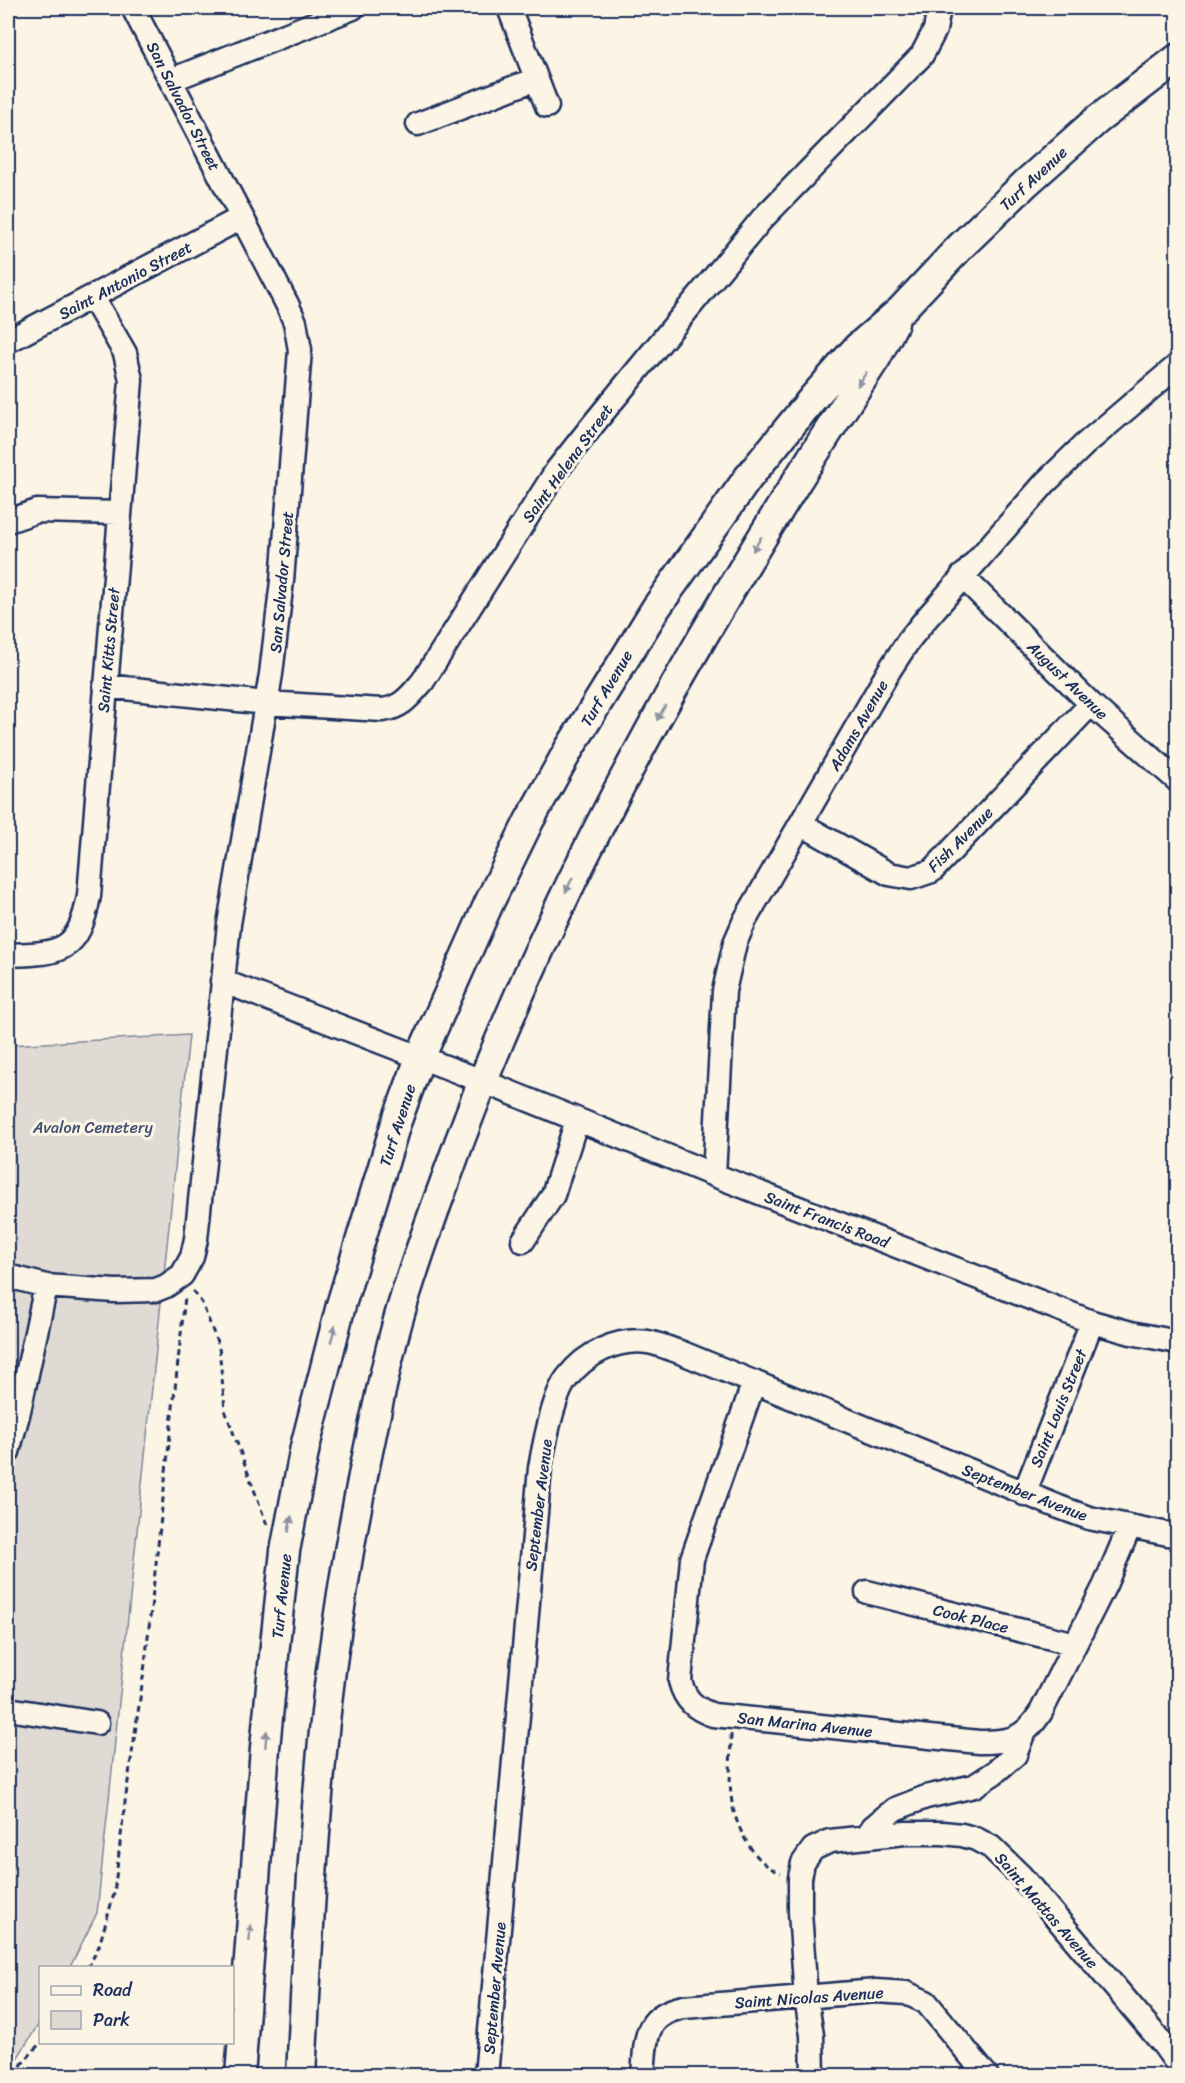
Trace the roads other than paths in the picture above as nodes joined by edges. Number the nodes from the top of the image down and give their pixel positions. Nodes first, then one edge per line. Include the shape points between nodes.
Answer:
1 (133, 8) edge
2 (353, 8) edge
3 (509, 8) edge
4 (939, 8) edge
5 (1178, 58) edge
6 (536, 78) junction
7 (171, 80) junction
8 (547, 106) dead end
9 (418, 124) dead end
10 (241, 218) junction
11 (93, 298) junction
12 (901, 310) junction
13 (8, 341) edge
14 (1178, 365) edge
15 (120, 513) junction
16 (8, 521) edge
17 (962, 576) junction
18 (105, 686) junction
19 (266, 703) junction
20 (1090, 704) junction
21 (1178, 781) edge
22 (801, 824) junction
23 (8, 955) edge
24 (222, 981) junction
25 (420, 1058) junction
26 (482, 1081) junction
27 (577, 1120) junction
28 (714, 1175) junction
29 (523, 1241) dead end
30 (8, 1276) edge
31 (46, 1286) junction
32 (1092, 1322) junction
33 (1178, 1342) edge
34 (754, 1382) junction
35 (8, 1452) edge
36 (1024, 1494) junction
37 (1129, 1528) junction
38 (1178, 1536) edge
39 (867, 1592) dead end
40 (1075, 1644) junction
41 (8, 1709) edge
42 (97, 1723) dead end
43 (1023, 1734) junction
44 (866, 1837) junction
45 (806, 1998) junction
46 (1178, 2065) edge
47 (240, 2076) edge
48 (301, 2076) edge
49 (486, 2076) edge
50 (643, 2076) edge
51 (813, 2076) edge
52 (987, 2076) edge

1 - 7 street, San Salvador Street
2 - 7 street
3 - 6 street
4 - 19 street, Saint Helena Street via 922,55 762,219 557,470 413,693 395,709 382,710
5 - 12 main road, Turf Avenue via 1096,120 1026,183
6 - 8 street
6 - 9 street
7 - 10 street, San Salvador Street
10 - 11 street, Saint Antonio Street
10 - 19 street, San Salvador Street via 287,304 299,335 300,350 282,581
11 - 13 street, Saint Antonio Street
11 - 15 street, Saint Kitts Street via 125,353 131,380
12 - 25 main road, Turf Avenue via 858,347 813,398 742,487 656,608 569,749 530,822
12 -> 26 main road, Turf Avenue via 876,358 746,562 589,843
14 - 17 street, Adams Avenue via 1076,453
15 - 16 street via 37,511
15 - 18 street, Saint Kitts Street
17 - 20 street, August Avenue
17 - 22 street, Adams Avenue via 896,659
18 - 19 street, Saint Helena Street
18 - 23 street, Saint Kitts Street via 85,914 78,933 63,949
19 - 24 street, San Salvador Street
20 - 21 street, August Avenue
20 - 22 street, Fish Avenue via 932,871 922,876 889,874
22 - 28 street, Adams Avenue via 745,920 729,965 724,991
24 - 25 street
24 - 31 street, San Salvador Street via 196,1239 184,1279 156,1290
25 - 26 street, Saint Francis Road
47 -> 25 main road, Turf Avenue via 265,1748 285,1551 305,1447 341,1305 396,1123
26 - 27 street, Saint Francis Road
26 - 48 main road, Turf Avenue via 397,1324 358,1494 330,1682
27 - 28 street, Saint Francis Road
27 - 29 street via 553,1195
28 - 32 street, Saint Francis Road
30 - 31 street
31 - 35 street
32 - 33 street, Saint Francis Road
32 - 36 street, Saint Louis Street
34 - 36 street, September Avenue
34 - 43 street, San Marina Avenue via 692,1559 680,1681 683,1694 700,1711 713,1715 979,1742 1006,1741
34 - 49 street, September Avenue via 649,1342 618,1343 591,1355 566,1379 554,1407 540,1467
36 - 37 street, September Avenue
37 - 38 street, September Avenue
37 - 40 street
39 - 40 street, Cook Place
40 - 43 street via 1041,1712
41 - 42 street
43 - 44 street via 1010,1762 984,1780 895,1809
44 - 45 street, Saint Mattas Avenue via 830,1841 806,1857 800,1878
44 - 46 street, Saint Mattas Avenue via 942,1833 976,1839 992,1847 1021,1876
45 - 50 street, Saint Nicolas Avenue via 684,2007 662,2013 647,2038
45 - 51 street, Saint Mattas Avenue
45 - 52 street, Saint Nicolas Avenue via 876,1991 916,1996 934,2011

